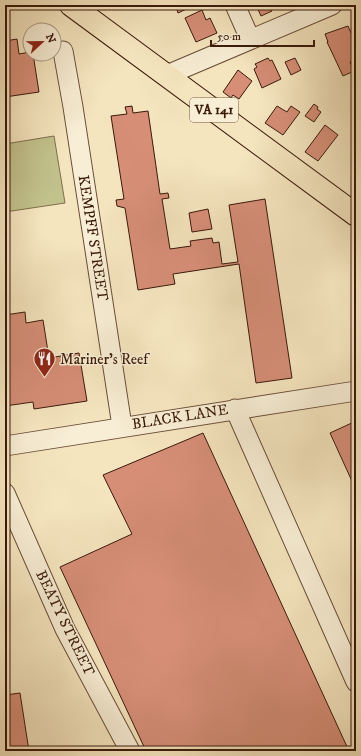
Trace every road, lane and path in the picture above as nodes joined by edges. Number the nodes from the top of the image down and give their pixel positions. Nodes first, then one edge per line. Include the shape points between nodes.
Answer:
1 (71, 5) edge
2 (235, 5) edge
3 (332, 5) edge
4 (250, 39) junction
5 (63, 51) dead end
6 (167, 75) junction
7 (356, 215) edge
8 (356, 391) edge
9 (235, 409) junction
10 (122, 426) junction
11 (5, 446) edge
12 (5, 493) edge
13 (356, 682) edge
14 (130, 751) edge

1 - 6 main road, VA 141
2 - 4 street
3 - 4 street
4 - 6 street
5 - 10 street, KEMPFF STREET
6 - 7 main road, VA 141
8 - 9 street, BLACK LANE
9 - 10 street, BLACK LANE
9 - 13 street
10 - 11 street, BLACK LANE
12 - 14 street, BEATY STREET via 65,629

